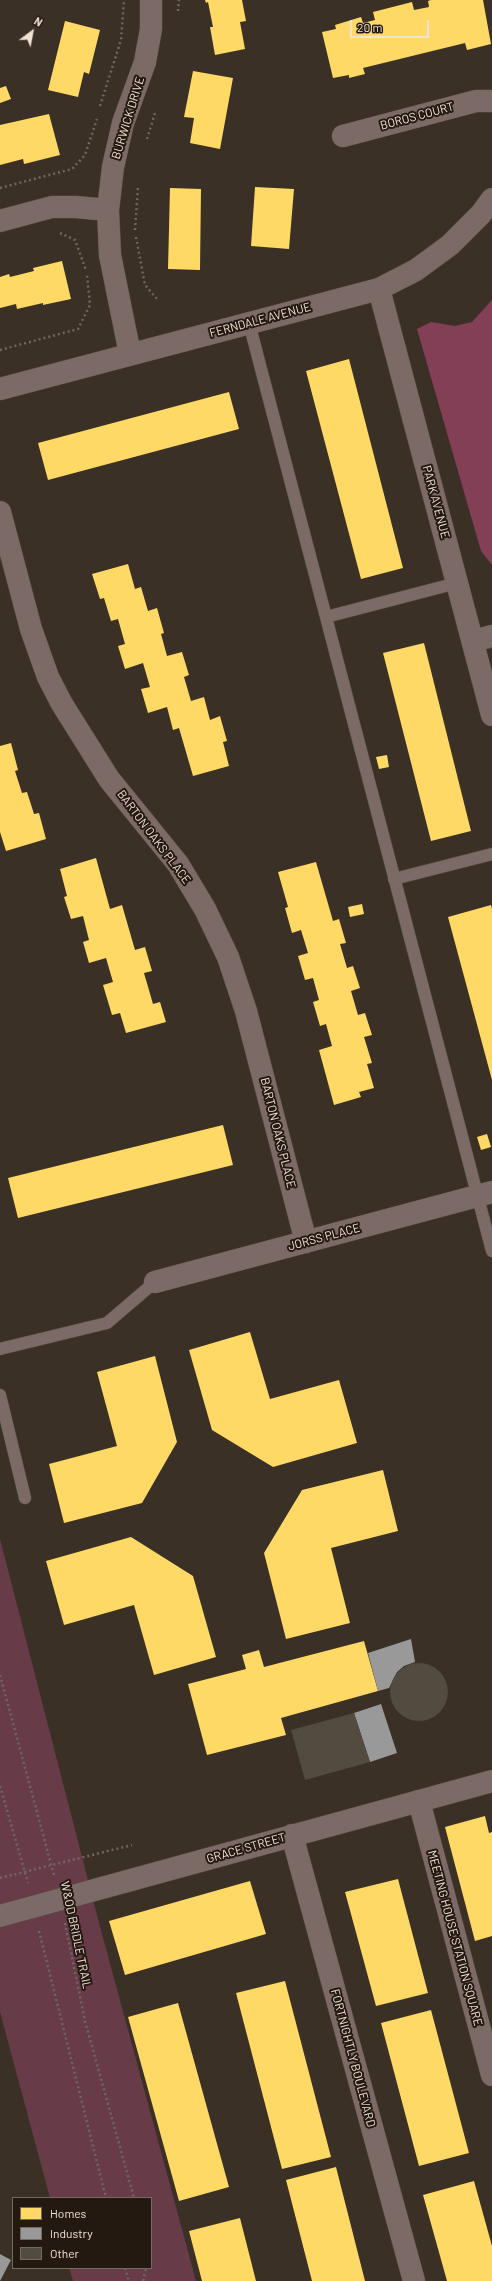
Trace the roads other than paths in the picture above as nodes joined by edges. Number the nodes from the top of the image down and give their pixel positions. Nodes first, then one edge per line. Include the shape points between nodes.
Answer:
1 (151, 0) edge
2 (492, 101) edge
3 (343, 136) dead end
4 (492, 198) edge
5 (108, 210) junction
6 (0, 221) edge
7 (379, 289) junction
8 (249, 323) junction
9 (130, 354) junction
10 (0, 389) edge
11 (0, 512) edge
12 (457, 583) junction
13 (326, 617) junction
14 (482, 639) edge
15 (492, 715) edge
16 (492, 854) edge
17 (394, 879) junction
18 (485, 1194) edge
19 (306, 1242) junction
20 (492, 1251) edge
21 (155, 1282) joint
22 (0, 1349) edge
23 (0, 1395) edge
24 (25, 1498) dead end
25 (492, 1781) edge
26 (419, 1801) junction
27 (292, 1835) junction
28 (0, 1916) edge
29 (492, 2075) edge
30 (414, 2281) edge

1 - 5 street, BURWICK DRIVE via 151,29 145,62 123,123 113,167
2 - 3 street, BOROS COURT via 476,101
4 - 7 street, FERNDALE AVENUE via 481,214 450,245 416,270
5 - 6 street via 76,206 52,207
5 - 9 street, BURWICK DRIVE via 110,255
7 - 8 street, FERNDALE AVENUE
7 - 12 street, PARK AVENUE
8 - 9 street, FERNDALE AVENUE
8 - 13 lane
9 - 10 street, FERNDALE AVENUE
11 - 19 street, BARTON OAKS PLACE via 30,629 48,677 109,779 178,864 205,909 228,957 246,1011
12 - 13 lane
12 - 14 street, PARK AVENUE
13 - 17 lane
14 - 15 street, PARK AVENUE
16 - 17 lane
17 - 18 lane
18 - 19 street, JORSS PLACE
18 - 20 lane
19 - 21 street, JORSS PLACE
21 - 22 lane via 107,1323
23 - 24 lane
25 - 26 street, GRACE STREET
26 - 27 street, GRACE STREET
26 - 29 street, MEETING HOUSE STATION SQUARE
27 - 28 street, GRACE STREET
27 - 30 street, FORTNIGHTLY BOULEVARD

